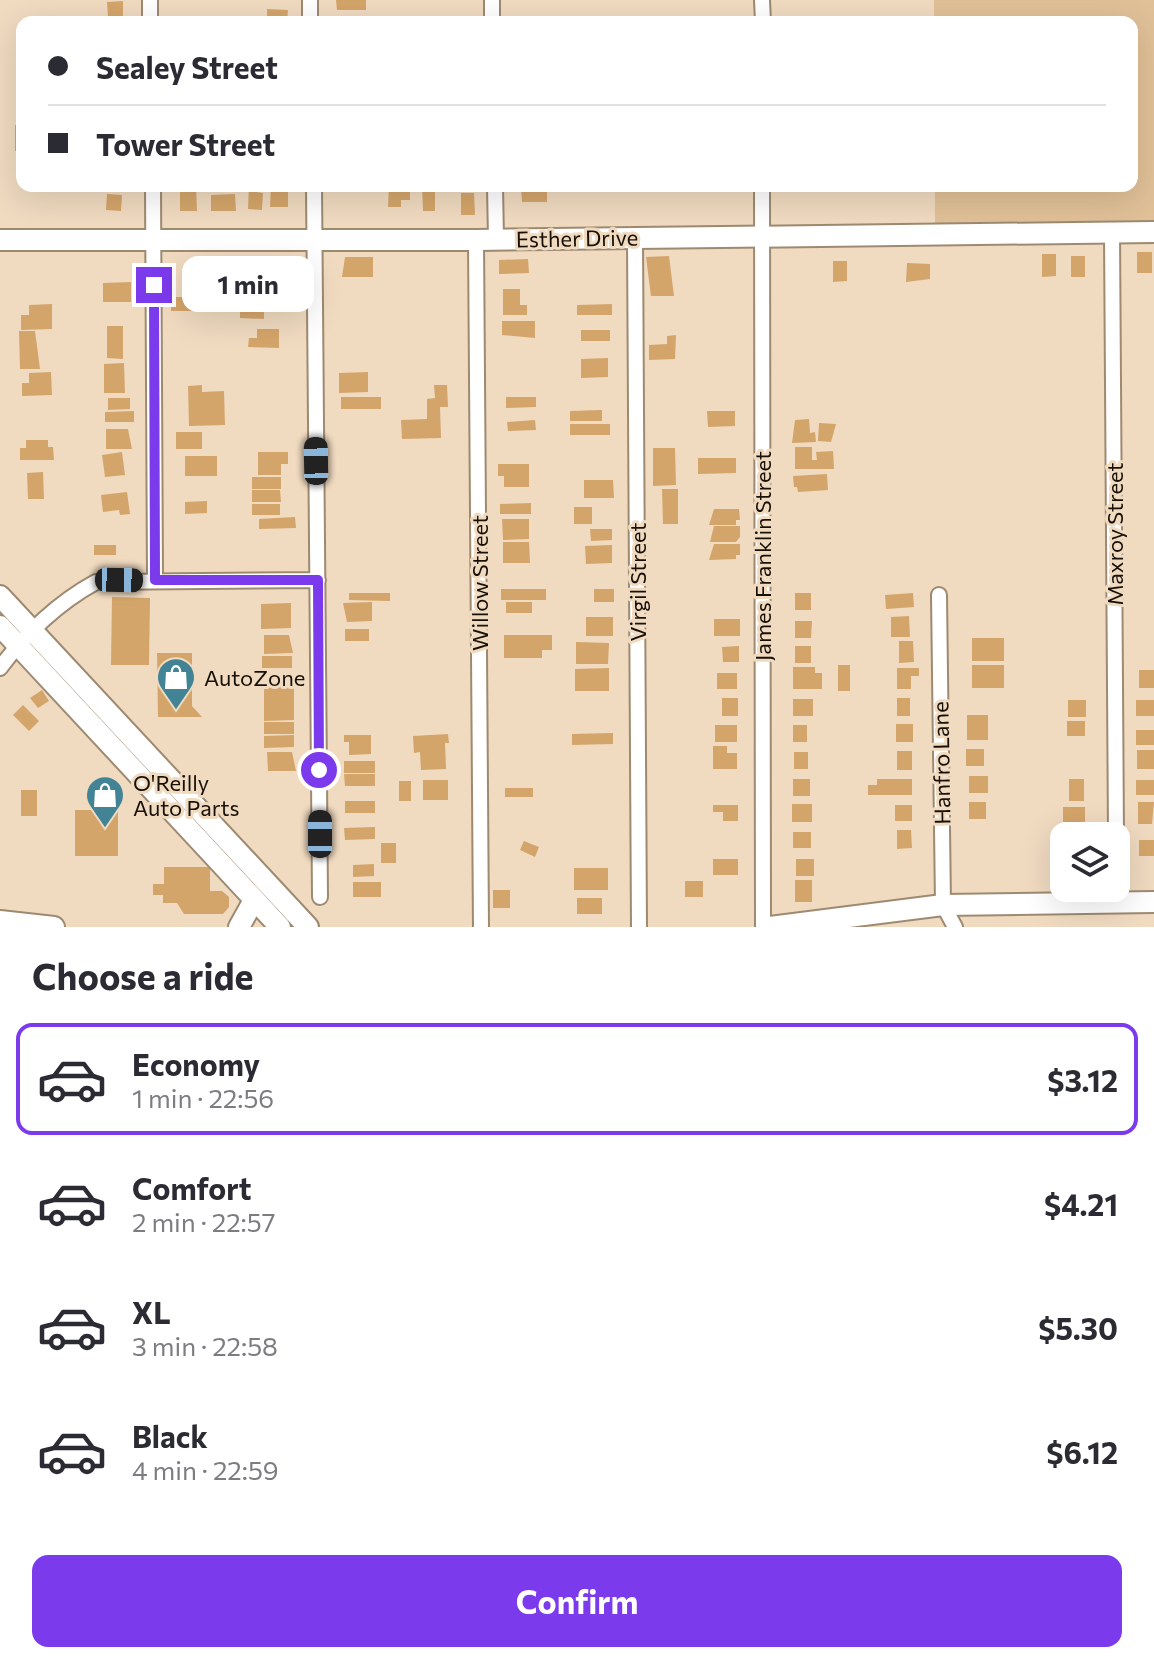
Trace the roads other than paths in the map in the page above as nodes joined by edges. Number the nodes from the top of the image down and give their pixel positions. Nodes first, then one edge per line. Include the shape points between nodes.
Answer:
1 (153, 192) edge
2 (314, 192) edge
3 (494, 192) edge
4 (762, 192) edge
5 (1112, 232) junction
6 (1154, 232) edge
7 (761, 236) junction
8 (635, 238) junction
9 (0, 240) edge
10 (154, 240) junction
11 (314, 240) junction
12 (486, 240) junction
13 (155, 580) junction
14 (318, 580) junction
15 (939, 595) dead end
16 (0, 596) edge
17 (0, 626) edge
18 (25, 638) junction
19 (0, 668) edge
20 (162, 786) junction
21 (1116, 822) edge
22 (320, 897) dead end
23 (1130, 898) edge
24 (1050, 899) edge
25 (254, 900) junction
26 (1154, 902) edge
27 (943, 905) junction
28 (0, 921) edge
29 (54, 927) edge
30 (239, 927) edge
31 (280, 927) edge
32 (308, 927) edge
33 (481, 927) edge
34 (639, 927) edge
35 (763, 927) edge
36 (770, 927) edge
37 (955, 927) edge

1 - 10 street
2 - 11 street
3 - 12 street, Willow Street
4 - 7 street, James Franklin Street
5 - 6 main road, Esther Drive
5 - 7 main road, Esther Drive
5 - 21 street, Maxroy Street
7 - 8 main road, Esther Drive
7 - 35 street, James Franklin Street
8 - 12 main road, Esther Drive
8 - 34 street, Virgil Street
9 - 10 main road, Esther Drive
10 - 11 main road, Esther Drive
10 - 13 street
11 - 12 main road, Esther Drive
11 - 14 street
12 - 33 street, Willow Street
13 - 14 street
13 - 18 street via 96,582
14 - 22 street
15 - 27 street, Hanfro Lane
16 - 18 main road
17 - 18 main road
18 - 19 street
18 - 20 main road
20 - 25 main road
20 - 32 main road
23 - 26 main road
24 - 27 main road
25 - 30 main road
25 - 31 main road
27 - 36 main road
27 - 37 street, Hanfro Lane
28 - 29 main road

